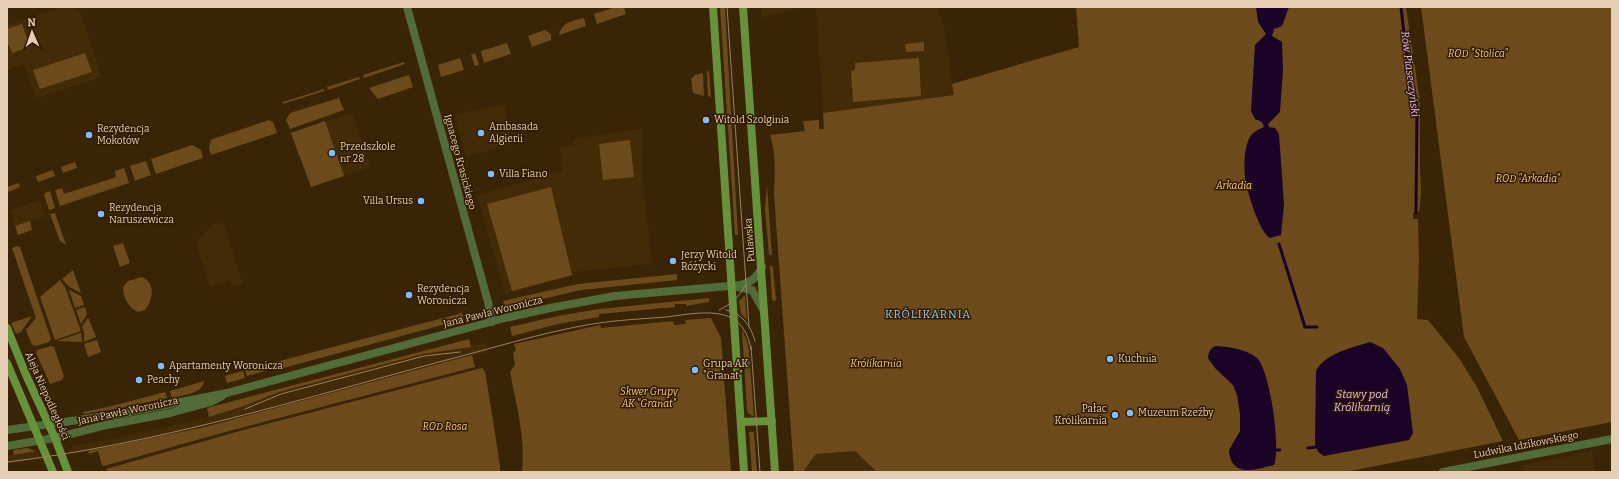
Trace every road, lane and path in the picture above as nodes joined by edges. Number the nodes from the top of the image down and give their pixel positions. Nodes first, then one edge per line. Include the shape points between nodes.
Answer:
1 (407, 7) edge
2 (713, 7) edge
3 (743, 7) edge
4 (762, 267) junction
5 (732, 287) junction
6 (764, 313) junction
7 (492, 322) junction
8 (7, 328) edge
9 (7, 363) edge
10 (226, 393) junction
11 (772, 421) junction
12 (741, 422) junction
13 (49, 424) junction
14 (34, 426) junction
15 (7, 430) edge
16 (55, 438) junction
17 (1612, 439) edge
18 (40, 441) junction
19 (7, 446) edge
20 (52, 472) edge
21 (68, 472) edge
22 (744, 472) edge
23 (776, 472) edge
24 (1444, 472) edge

1 - 7 street, Ignacego Krasickiego
2 - 5 main road
3 - 4 main road, Puławska
4 - 5 street, Jana Pawła Woronicza via 752,281
4 - 6 main road, Puławska
5 - 6 street via 752,290
5 - 7 street, Jana Pawła Woronicza via 615,296
5 - 12 main road
6 - 11 main road, Puławska
7 - 10 street, Jana Pawła Woronicza
8 - 13 main road, Aleja Niepodległości
9 - 14 main road
10 - 13 street, Jana Pawła Woronicza via 152,408
10 - 16 street, Jana Pawła Woronicza via 211,402 185,409
11 - 12 main road
11 - 23 main road, Puławska
12 - 22 main road
13 - 14 street, Jana Pawła Woronicza
13 - 16 main road, Aleja Niepodległości
14 - 15 street, Jana Pawła Woronicza
14 - 18 main road
16 - 18 street, Jana Pawła Woronicza
16 - 21 main road, Aleja Niepodległości
17 - 24 street, Ludwika Idzikowskiego
18 - 19 street, Jana Pawła Woronicza
18 - 20 main road

